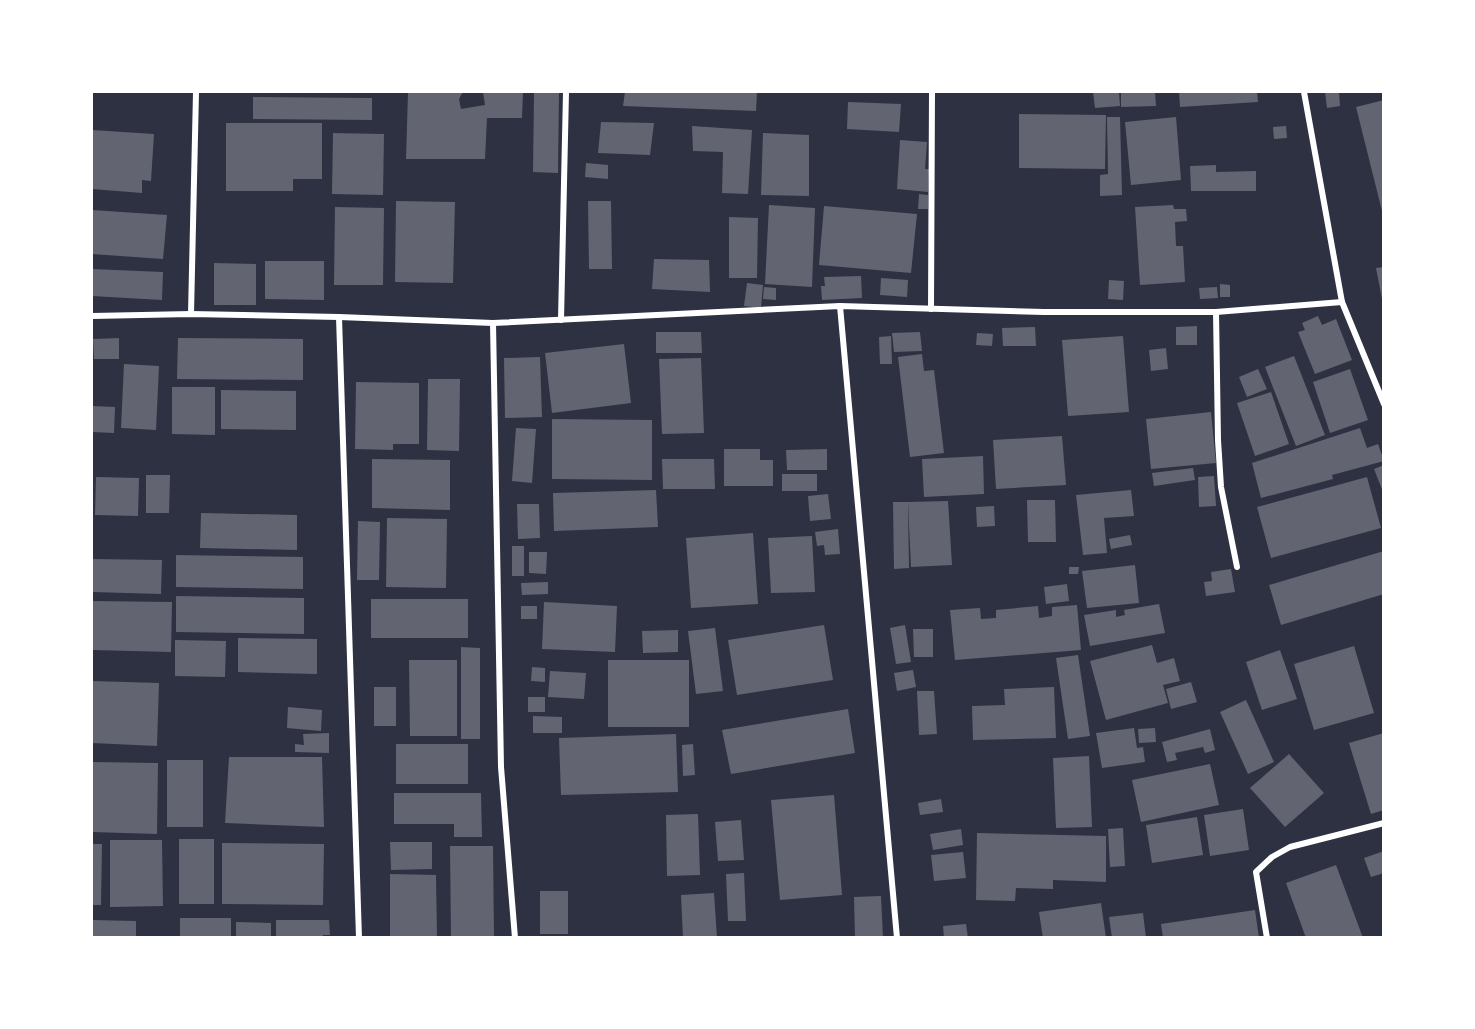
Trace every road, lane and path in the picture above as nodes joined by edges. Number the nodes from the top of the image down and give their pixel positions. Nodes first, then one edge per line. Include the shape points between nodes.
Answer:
1 (196, 92) edge
2 (566, 92) edge
3 (932, 92) edge
4 (1304, 92) edge
5 (1342, 302) junction
6 (840, 306) junction
7 (931, 309) junction
8 (1216, 312) junction
9 (191, 314) junction
10 (92, 316) edge
11 (339, 317) junction
12 (561, 320) junction
13 (493, 324) junction
14 (1383, 404) edge
15 (1237, 567) dead end
16 (1383, 823) edge
17 (359, 938) edge
18 (515, 938) edge
19 (897, 938) edge
20 (1267, 938) edge

1 - 9 street
2 - 12 street
3 - 7 street
4 - 5 street
5 - 8 street
5 - 14 street
6 - 7 street
6 - 12 street
6 - 19 street
7 - 8 street
8 - 15 street via 1221,487
9 - 10 street
9 - 11 street
11 - 13 street
11 - 17 street
12 - 13 street
13 - 18 street via 501,767
16 - 20 street via 1290,847 1256,872

